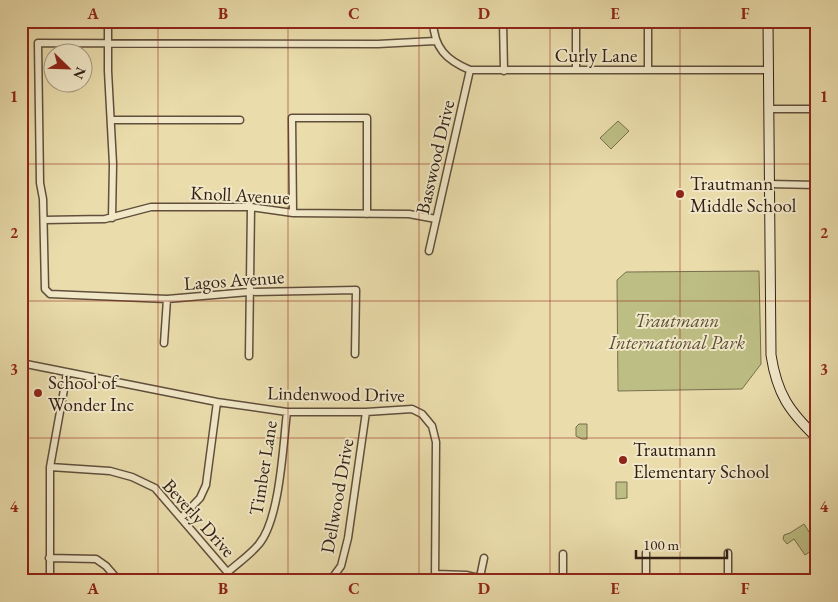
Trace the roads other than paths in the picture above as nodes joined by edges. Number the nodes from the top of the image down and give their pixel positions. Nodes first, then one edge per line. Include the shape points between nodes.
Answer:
1 (108, 21) edge
2 (433, 21) edge
3 (503, 21) edge
4 (576, 21) edge
5 (648, 21) edge
6 (724, 22) edge
7 (768, 22) edge
8 (817, 23) edge
9 (436, 41) junction
10 (108, 43) junction
11 (470, 70) junction
12 (576, 70) junction
13 (648, 70) junction
14 (768, 70) junction
15 (504, 71) junction
16 (817, 109) edge
17 (769, 110) junction
18 (111, 120) junction
19 (240, 120) dead end
20 (769, 184) junction
21 (817, 184) edge
22 (252, 208) junction
23 (293, 214) junction
24 (367, 214) junction
25 (112, 218) junction
26 (436, 218) junction
27 (44, 220) junction
28 (428, 251) dead end
29 (249, 292) junction
30 (167, 299) junction
31 (164, 344) dead end
32 (355, 354) dead end
33 (249, 356) dead end
34 (21, 363) edge
35 (67, 373) junction
36 (217, 402) junction
37 (287, 412) junction
38 (366, 412) junction
39 (817, 438) edge
40 (50, 466) junction
41 (181, 518) junction
42 (646, 553) dead end
43 (728, 553) dead end
44 (564, 554) dead end
45 (50, 558) junction
46 (484, 558) dead end
47 (228, 572) junction
48 (480, 577) junction
49 (436, 578) edge
50 (50, 581) edge
51 (119, 581) edge
52 (235, 581) edge
53 (330, 581) edge
54 (491, 581) edge
55 (563, 581) edge
56 (646, 581) edge
57 (728, 581) edge

1 - 10 street
2 - 9 street
3 - 15 street
4 - 12 street
5 - 6 street
5 - 13 street
7 - 8 street
7 - 14 main road
9 - 10 street via 378,44
9 - 11 street, Curly Lane via 453,61
10 - 18 street
10 - 27 street via 38,43 40,183
11 - 15 street, Curly Lane
11 - 26 street, Basswood Drive
12 - 13 street, Curly Lane
12 - 15 street, Curly Lane
13 - 14 street, Curly Lane
14 - 17 main road
16 - 17 street
17 - 20 main road
18 - 19 street
18 - 25 street
20 - 21 street
20 - 39 main road via 773,370 793,414
22 - 23 street, Knoll Avenue
22 - 25 street, Knoll Avenue via 152,207
22 - 29 street
23 - 24 street, Knoll Avenue
23 - 24 street via 292,118 367,118
24 - 26 street, Knoll Avenue
25 - 27 street, Knoll Avenue
26 - 28 street, Basswood Drive
27 - 30 street, Lagos Avenue via 45,289 50,294
29 - 30 street, Lagos Avenue
29 - 32 street, Lagos Avenue via 356,290
29 - 33 street
30 - 31 street
34 - 35 street, Lindenwood Drive
35 - 36 street, Lindenwood Drive
35 - 40 street
36 - 37 street, Lindenwood Drive
36 - 41 street via 206,485 200,498
37 - 38 street, Lindenwood Drive
37 - 47 street, Timber Lane via 269,529 259,544
38 - 49 street, Lindenwood Drive via 412,409 422,414 432,426 436,442
38 - 53 street, Dellwood Drive via 348,538 341,566
40 - 41 street, Beverly Drive via 110,471 132,477 155,488
40 - 45 street
41 - 47 street, Beverly Drive
42 - 56 street
43 - 57 street
44 - 55 street
45 - 50 street
45 - 51 street via 96,559
46 - 48 street
47 - 52 street, Beverly Drive
48 - 49 street
48 - 54 street

